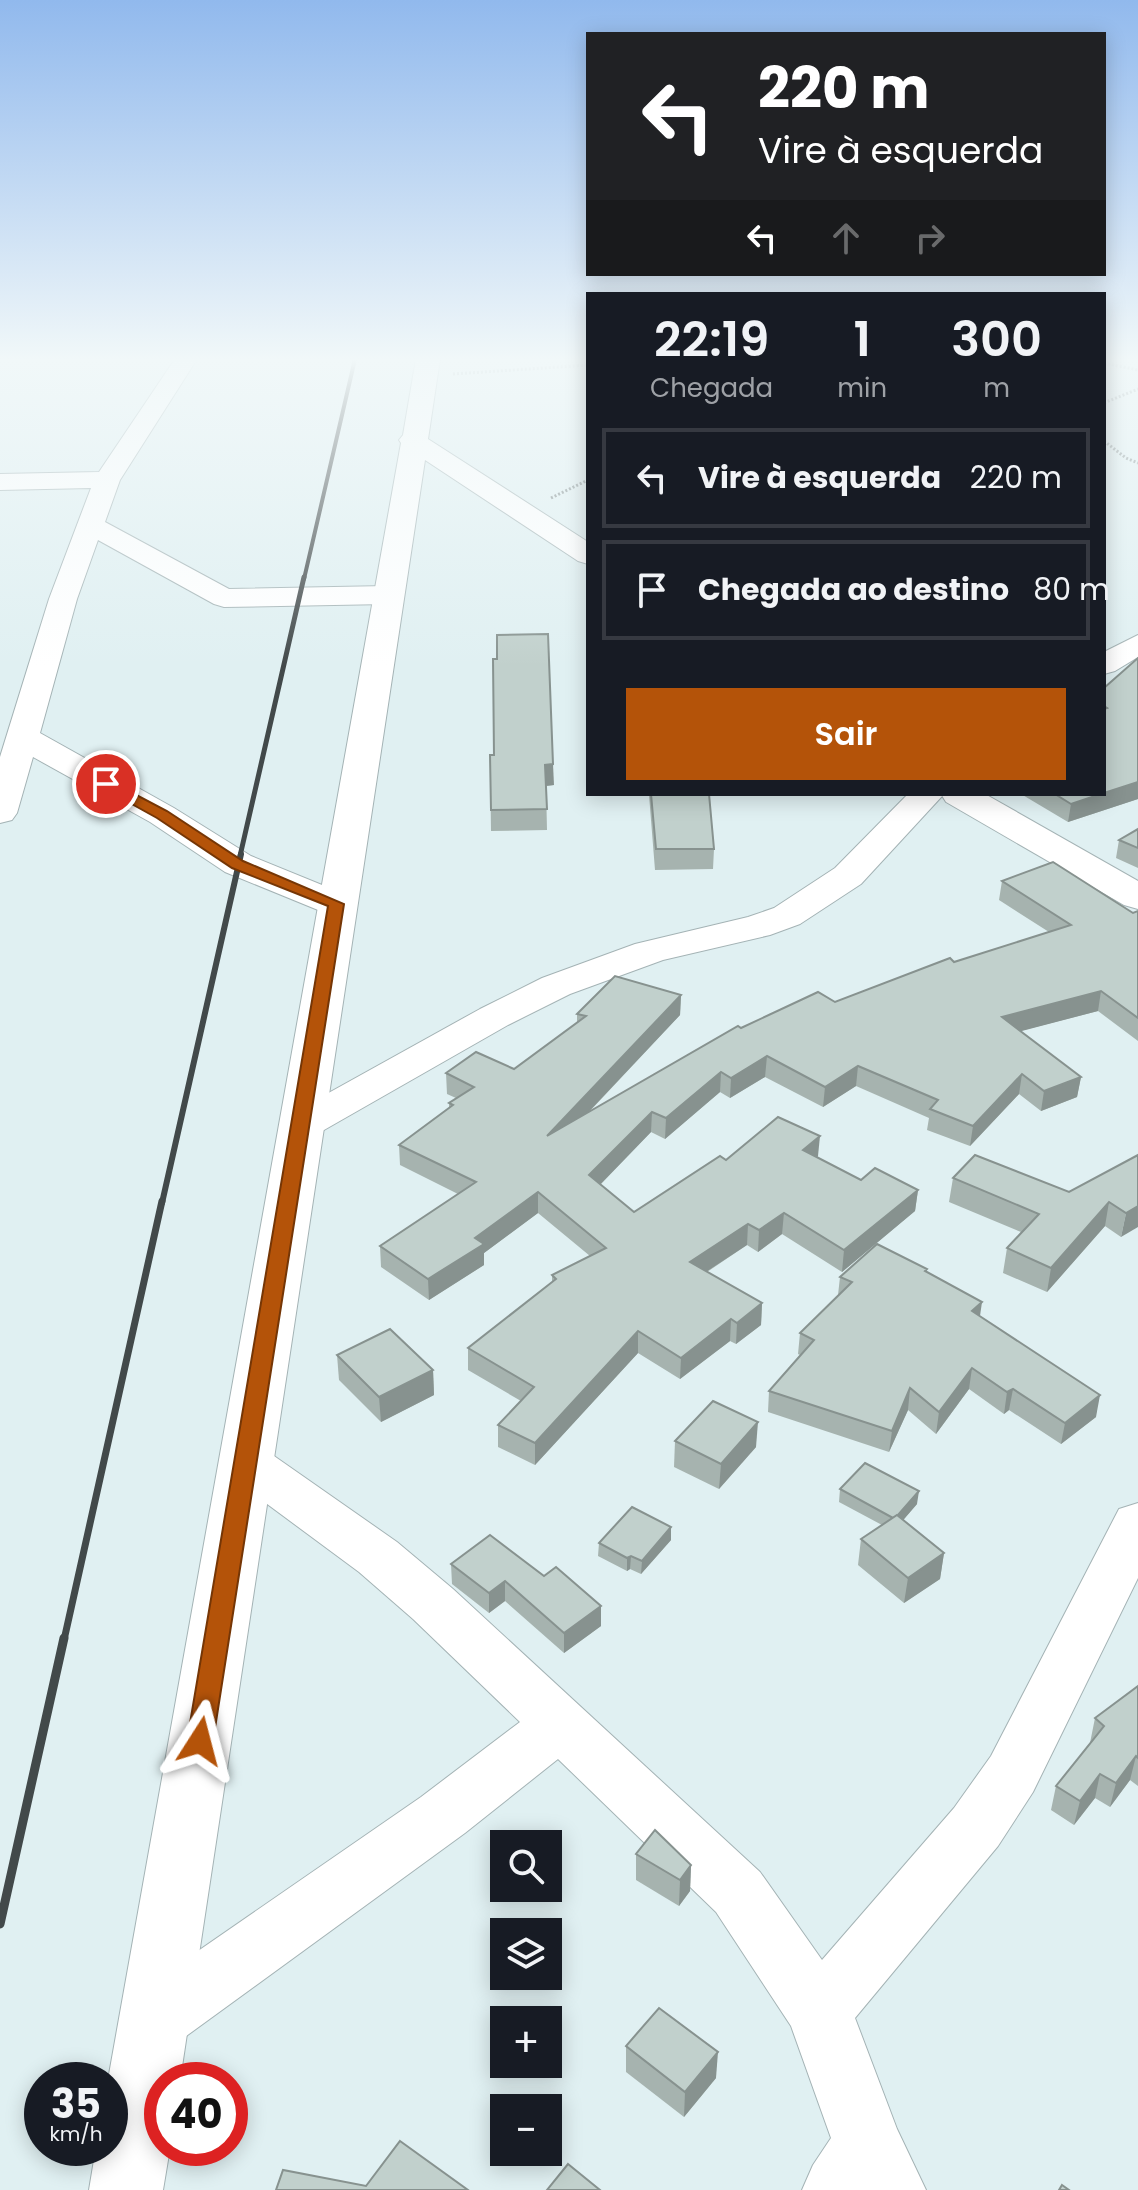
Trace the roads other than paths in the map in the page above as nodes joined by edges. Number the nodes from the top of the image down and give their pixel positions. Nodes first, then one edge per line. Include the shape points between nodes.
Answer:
1 (119, 461) edge
2 (409, 461) edge
3 (444, 461) edge
4 (107, 480) junction
5 (0, 482) edge
6 (90, 525) junction
7 (586, 554) edge
8 (387, 595) junction
9 (1138, 644) edge
10 (1106, 664) edge
11 (22, 737) junction
12 (925, 796) edge
13 (962, 796) edge
14 (0, 813) edge
15 (1138, 897) edge
16 (336, 904) junction
17 (302, 1125) junction
18 (246, 1462) junction
19 (1138, 1523) edge
20 (559, 1725) junction
21 (819, 2011) junction
22 (154, 2020) junction
23 (866, 2175) edge
24 (126, 2190) edge

1 - 4 street
2 - 8 street
3 - 7 street
4 - 5 street
4 - 6 street
6 - 8 street via 224,598
6 - 11 street
8 - 16 street
9 - 10 street
11 - 14 street
11 - 16 street via 238,864
12 - 17 street via 848,876 787,916 649,952 556,986
13 - 15 street
16 - 17 street
17 - 18 street
18 - 20 street via 378,1557
18 - 22 street
19 - 21 street via 1012,1774 976,1827
20 - 21 street via 738,1892
20 - 22 street via 443,1815
21 - 23 street
22 - 24 street

